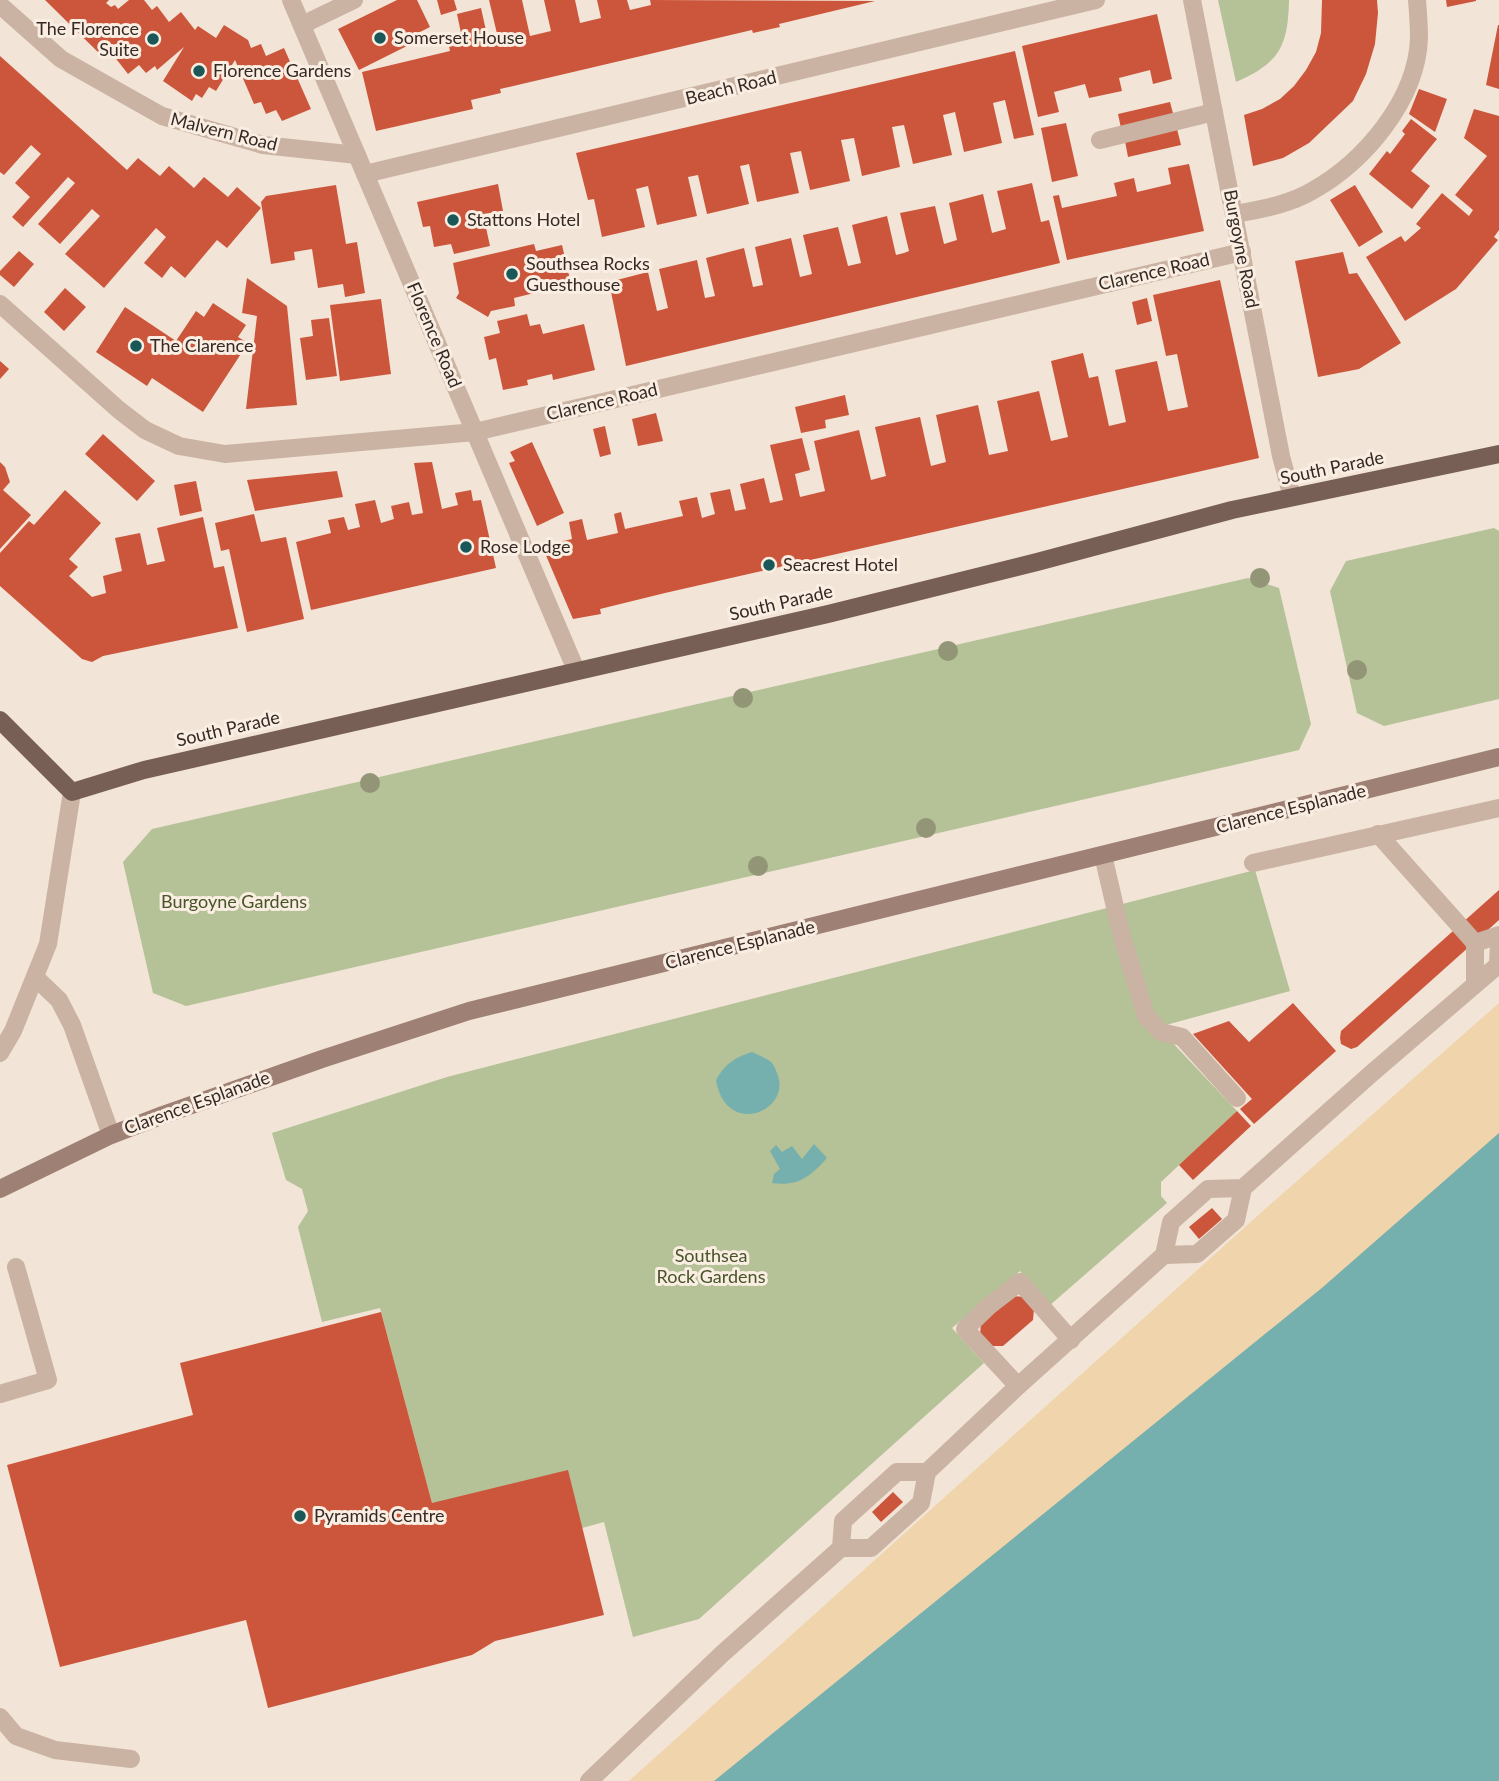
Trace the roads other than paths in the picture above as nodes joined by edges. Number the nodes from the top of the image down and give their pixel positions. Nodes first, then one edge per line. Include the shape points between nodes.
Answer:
1 (291, 0) edge
2 (354, 0) edge
3 (1096, 0) edge
4 (1192, 0) edge
5 (1418, 0) edge
6 (0, 5) edge
7 (302, 25) junction
8 (1214, 112) junction
9 (1100, 140) dead end
10 (357, 155) junction
11 (365, 174) junction
12 (1235, 214) junction
13 (1242, 252) junction
14 (0, 304) edge
15 (475, 432) junction
16 (1499, 454) edge
17 (1292, 497) junction
18 (576, 670) junction
19 (0, 720) edge
20 (1499, 757) edge
21 (72, 792) junction
22 (1499, 808) edge
23 (1378, 834) junction
24 (1103, 855) junction
25 (1253, 863) dead end
26 (1499, 935) edge
27 (1475, 943) junction
28 (1499, 943) edge
29 (1498, 965) edge
30 (36, 978) junction
31 (1475, 984) junction
32 (0, 1053) edge
33 (1237, 1098) dead end
34 (111, 1135) junction
35 (1243, 1188) junction
36 (0, 1189) edge
37 (1164, 1255) junction
38 (16, 1267) dead end
39 (1071, 1340) junction
40 (1018, 1386) junction
41 (0, 1394) edge
42 (927, 1472) junction
43 (841, 1548) junction
44 (0, 1717) edge
45 (131, 1759) dead end
46 (589, 1781) edge

1 - 7 street, Florence Road
2 - 7 street
3 - 11 street, Beach Road
4 - 8 street, Burgoyne Road
5 - 12 street via 1419,40 1410,79 1384,128 1353,162 1311,192 1272,207
6 - 10 street, Malvern Road via 61,60 162,116 263,145
7 - 10 street, Florence Road
8 - 9 street
8 - 12 street, Burgoyne Road
10 - 11 street, Florence Road
11 - 15 street, Florence Road
12 - 13 street, Burgoyne Road
13 - 15 street, Clarence Road
13 - 17 street, Burgoyne Road
14 - 15 street, Clarence Road via 119,410 145,430 179,446 225,454
15 - 18 street, Florence Road
16 - 17 main road, South Parade
17 - 18 main road, South Parade via 828,614
18 - 21 main road, South Parade via 144,770
19 - 21 main road
20 - 24 street, Clarence Esplanade
21 - 30 street via 48,944
22 - 23 street
23 - 25 street
23 - 27 street
24 - 33 street via 1146,1016 1161,1032 1182,1037
24 - 34 street, Clarence Esplanade via 469,1011 253,1082
26 - 27 street
27 - 31 street
28 - 29 street
29 - 31 street
30 - 32 street
30 - 34 street via 59,1000 72,1025
31 - 35 street
34 - 36 street, Clarence Esplanade
35 - 37 street via 1237,1220 1197,1254
35 - 37 street via 1208,1189 1171,1222
37 - 39 street
38 - 41 street via 48,1380
39 - 40 street
39 - 40 street via 1020,1282 989,1306 965,1329
40 - 42 street
42 - 43 street via 921,1503 872,1548
42 - 43 street via 897,1472 843,1521
43 - 46 street
44 - 45 street via 16,1736 55,1750

